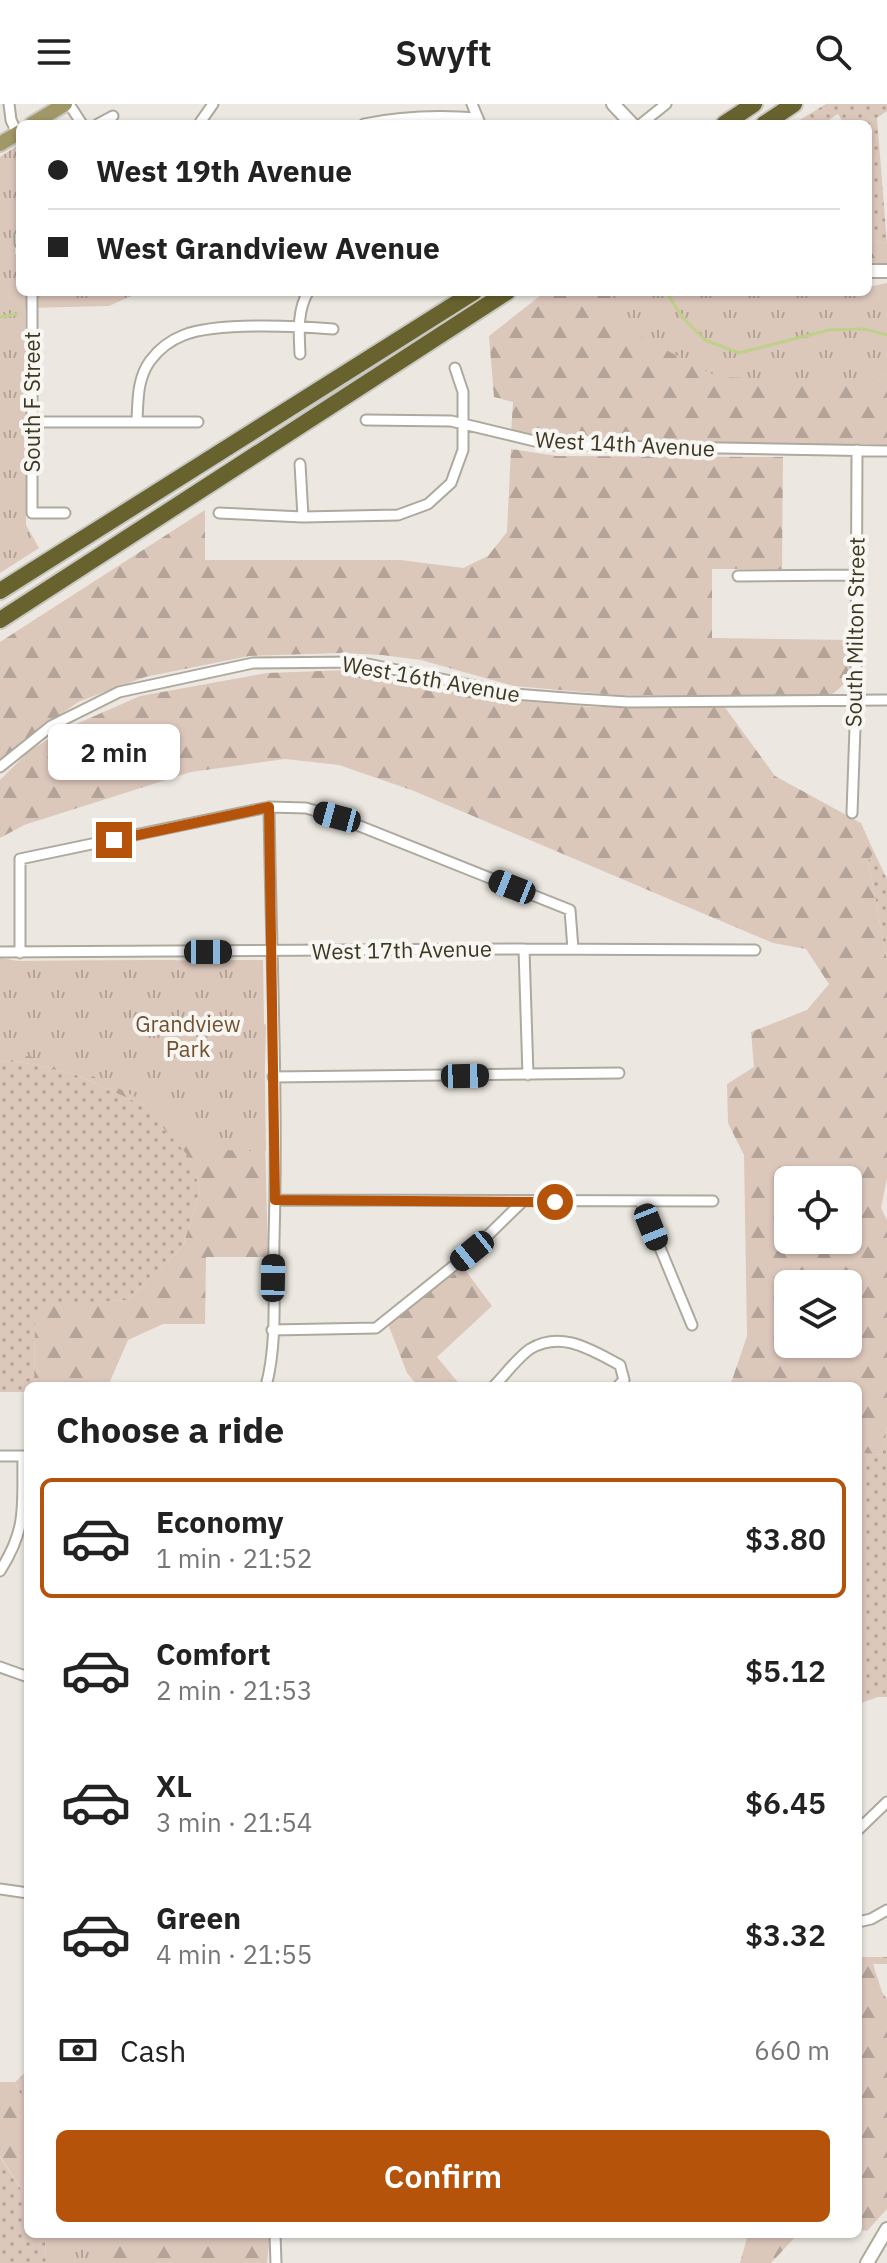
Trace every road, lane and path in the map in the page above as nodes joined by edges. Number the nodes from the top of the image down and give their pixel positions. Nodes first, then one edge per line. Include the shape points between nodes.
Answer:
1 (9, 104) edge
2 (67, 104) edge
3 (613, 104) edge
4 (666, 104) edge
5 (754, 104) edge
6 (794, 104) edge
7 (113, 116) dead end
8 (39, 120) edge
9 (106, 120) edge
10 (389, 120) edge
11 (473, 120) edge
12 (628, 120) edge
13 (646, 120) edge
14 (730, 120) edge
15 (770, 120) edge
16 (16, 128) edge
17 (32, 296) edge
18 (305, 296) edge
19 (468, 296) edge
20 (501, 296) edge
21 (299, 326) junction
22 (333, 329) dead end
23 (300, 354) dead end
24 (455, 368) dead end
25 (366, 420) dead end
26 (137, 421) junction
27 (32, 422) junction
28 (198, 422) dead end
29 (463, 426) junction
30 (857, 450) junction
31 (887, 451) edge
32 (300, 464) dead end
33 (65, 513) dead end
34 (219, 513) dead end
35 (303, 517) junction
36 (856, 575) junction
37 (738, 576) dead end
38 (0, 591) edge
39 (0, 620) edge
40 (856, 699) junction
41 (887, 700) edge
42 (0, 767) edge
43 (269, 807) junction
44 (852, 813) dead end
45 (524, 949) junction
46 (573, 949) junction
47 (755, 950) dead end
48 (0, 952) edge
49 (271, 952) junction
50 (20, 953) junction
51 (619, 1073) dead end
52 (528, 1075) junction
53 (273, 1077) junction
54 (275, 1200) junction
55 (713, 1201) dead end
56 (522, 1202) junction
57 (641, 1202) junction
58 (692, 1325) dead end
59 (272, 1330) junction
60 (267, 1382) edge
61 (498, 1382) edge
62 (621, 1382) edge
63 (0, 1456) edge
64 (24, 1456) edge
65 (24, 1490) edge
66 (0, 1571) edge
67 (0, 1667) edge
68 (24, 1676) edge
69 (887, 1802) edge
70 (862, 1826) edge
71 (1, 1888) edge
72 (24, 1892) edge
73 (887, 1910) edge
74 (862, 1921) edge
75 (887, 2229) edge
76 (275, 2238) edge
77 (276, 2263) edge
78 (867, 2263) edge

1 - 16 street
2 - 8 main road
3 - 12 street
4 - 13 street
5 - 14 highway
6 - 15 highway
7 - 9 street
10 - 11 street
17 - 27 street, South F Street
18 - 21 street
19 - 38 highway
20 - 39 highway
21 - 22 street
21 - 23 street
21 - 26 street via 212,329 161,348 141,377
24 - 29 street via 463,392
25 - 29 street, West 14th Avenue via 451,421
26 - 27 street
26 - 28 street
27 - 33 street, South F Street via 32,513
29 - 30 street, West 14th Avenue via 551,445
29 - 35 street via 463,450 451,483 428,504 398,515
30 - 31 street, West 14th Avenue
30 - 36 street, South Milton Street
32 - 35 street
34 - 35 street
36 - 37 street
36 - 40 street, South Milton Street
40 - 41 street, West 16th Avenue
40 - 42 street, West 16th Avenue via 579,699 514,694 358,662 253,663 119,692 51,726
40 - 44 street, South Milton Street
43 - 46 street via 306,808 337,817 570,910
43 - 49 street
43 - 50 street via 20,859
45 - 46 street, West 17th Avenue
45 - 49 street, West 17th Avenue
45 - 52 street
46 - 47 street, West 17th Avenue
48 - 50 street, West 17th Avenue
49 - 50 street, West 17th Avenue
49 - 53 street
51 - 52 street
52 - 53 street
53 - 54 street
54 - 56 street
54 - 59 street
55 - 57 street
56 - 57 street
56 - 59 street via 472,1251 376,1328
57 - 58 street
59 - 60 street
61 - 62 street via 529,1350 568,1341 620,1365
63 - 64 street
65 - 66 street via 22,1525
67 - 68 street
69 - 70 street
71 - 72 street
73 - 74 street
75 - 78 street
76 - 77 street

